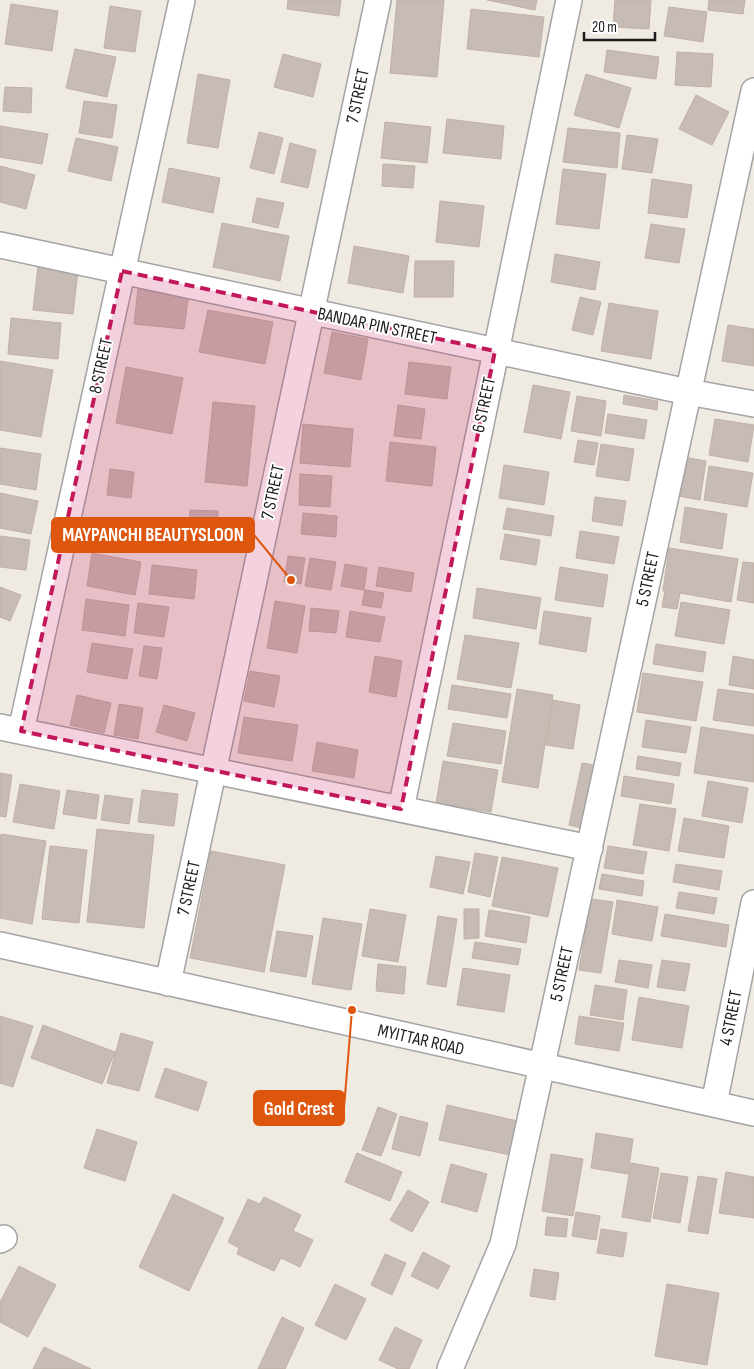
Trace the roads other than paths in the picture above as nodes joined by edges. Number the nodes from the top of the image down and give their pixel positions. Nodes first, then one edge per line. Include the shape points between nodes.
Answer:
1 (182, 0) edge
2 (378, 0) edge
3 (569, 0) edge
4 (754, 90) edge
5 (0, 245) edge
6 (122, 271) junction
7 (311, 312) junction
8 (495, 351) junction
9 (688, 392) junction
10 (754, 404) edge
11 (11, 729) edge
12 (214, 771) junction
13 (401, 810) junction
14 (590, 848) junction
15 (754, 903) edge
16 (0, 946) edge
17 (168, 983) junction
18 (542, 1067) junction
19 (714, 1104) junction
20 (754, 1112) edge
21 (450, 1369) edge

1 - 6 street, 8 STREET
2 - 7 street, 7 STREET
3 - 8 street, 6 STREET
4 - 9 street, 5 STREET
5 - 6 street, BANDAR PIN STREET
6 - 7 street, BANDAR PIN STREET
6 - 11 street, 8 STREET
7 - 8 street, BANDAR PIN STREET
7 - 12 street, 7 STREET
8 - 9 street, BANDAR PIN STREET
8 - 13 street, 6 STREET
9 - 10 street, BANDAR PIN STREET
9 - 14 street, 5 STREET
11 - 12 street
12 - 13 street
12 - 17 street, 7 STREET
13 - 14 street
14 - 18 street, 5 STREET
15 - 19 street, 4 STREET
16 - 17 street, MYITTAR ROAD
17 - 18 street, MYITTAR ROAD
18 - 19 street, MYITTAR ROAD
18 - 21 street, 5 STREET via 503,1244
19 - 20 street, MYITTAR ROAD

